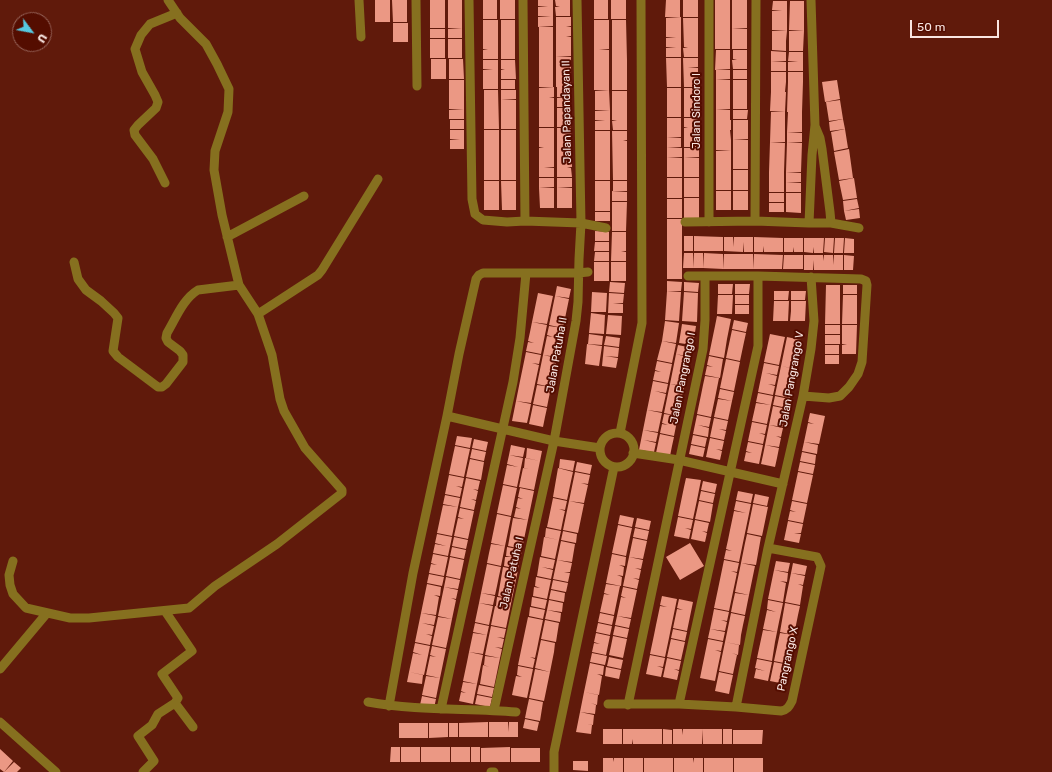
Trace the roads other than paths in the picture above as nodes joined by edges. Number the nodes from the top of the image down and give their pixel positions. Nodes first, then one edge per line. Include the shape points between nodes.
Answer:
1 (168, 0) edge
2 (359, 0) edge
3 (416, 0) edge
4 (469, 0) edge
5 (523, 0) edge
6 (577, 0) edge
7 (641, 0) edge
8 (709, 0) edge
9 (756, 0) edge
10 (811, 0) edge
11 (177, 13) junction
12 (360, 37) dead end
13 (418, 86) dead end
14 (814, 125) junction
15 (378, 179) dead end
16 (165, 183) dead end
17 (304, 196) dead end
18 (525, 221) junction
19 (755, 221) junction
20 (685, 222) dead end
21 (708, 222) junction
22 (581, 223) junction
23 (809, 223) junction
24 (830, 223) junction
25 (606, 228) dead end
26 (859, 228) dead end
27 (227, 237) junction
28 (74, 262) dead end
29 (588, 272) dead end
30 (526, 273) junction
31 (578, 273) junction
32 (688, 276) dead end
33 (705, 276) junction
34 (758, 276) junction
35 (811, 277) junction
36 (239, 285) junction
37 (258, 314) junction
38 (802, 396) junction
39 (447, 416) junction
40 (503, 428) junction
41 (620, 433) junction
42 (554, 441) junction
43 (600, 448) junction
44 (634, 453) junction
45 (679, 460) junction
46 (614, 467) junction
47 (730, 471) junction
48 (783, 484) junction
49 (768, 548) junction
50 (13, 561) dead end
51 (166, 611) junction
52 (47, 613) junction
53 (0, 669) edge
54 (368, 702) dead end
55 (175, 703) junction
56 (608, 704) dead end
57 (679, 704) junction
58 (628, 705) junction
59 (390, 706) junction
60 (736, 707) junction
61 (441, 709) junction
62 (494, 710) junction
63 (516, 712) dead end
64 (0, 722) edge
65 (193, 726) dead end
66 (56, 772) edge
67 (143, 772) edge
68 (554, 772) edge

1 - 11 street
2 - 12 street
3 - 13 street
4 - 18 street via 472,199 475,214 483,220
5 - 18 street
6 - 22 street, Jalan Papandayan II
7 - 41 street via 642,323
8 - 21 street, Jalan Sindoro I
9 - 19 street
10 - 14 street
11 - 16 street via 150,24 141,35 135,49 142,72 158,102 156,108 134,130 135,135 153,159
11 - 27 street via 206,44 228,89 228,112 215,150 214,170
14 - 23 street
14 - 24 street via 822,149
15 - 37 street via 318,275
17 - 27 street
18 - 22 street
19 - 21 street
19 - 23 street
20 - 21 street
22 - 25 street
22 - 31 street, Jalan Papandayan II
23 - 24 street
24 - 26 street
27 - 36 street
28 - 36 street via 78,278 86,290 118,318 113,351 158,387 166,384 183,362 183,355 166,338 187,299 198,290
29 - 31 street
30 - 31 street
30 - 39 street via 483,273 476,278
30 - 40 street via 520,338
31 - 42 street, Jalan Patuha II via 576,321
32 - 33 street
33 - 34 street
33 - 45 street, Jalan Pangrango I via 706,320 703,349
34 - 35 street
34 - 47 street via 758,346
35 - 38 street, Jalan Pangrango V via 814,321
35 - 38 street via 866,281 862,362 858,374 840,396
36 - 37 street
37 - 51 street via 272,355 284,411 305,448 342,493 189,608
38 - 48 street, Jalan Pangrango V
39 - 40 street
39 - 59 street via 413,573
40 - 42 street
40 - 61 street
41 - 43 street via 611,434
41 - 44 street via 628,437 633,444
42 - 43 street
42 - 62 street, Jalan Patuha I
43 - 46 street via 601,456 606,463
44 - 45 street
44 - 46 street via 630,461 623,466
45 - 47 street
45 - 58 street, Jalan Pangrango I
46 - 68 street via 554,752
47 - 48 street
47 - 57 street
48 - 49 street, Jalan Pangrango V
49 - 60 street, Jalan Pangrango V
49 - 60 street, Pangrango X via 817,557 821,566 789,707 781,711
50 - 52 street via 9,575 13,594 26,608
51 - 52 street via 89,618 70,618
51 - 55 street via 192,650 162,674 178,698
52 - 53 street
54 - 59 street
55 - 65 street
55 - 67 street via 158,714 152,725 138,736 154,761
56 - 58 street, Pangrango X
57 - 58 street, Pangrango X
57 - 60 street, Pangrango X
59 - 61 street
61 - 62 street
62 - 63 street
64 - 66 street

